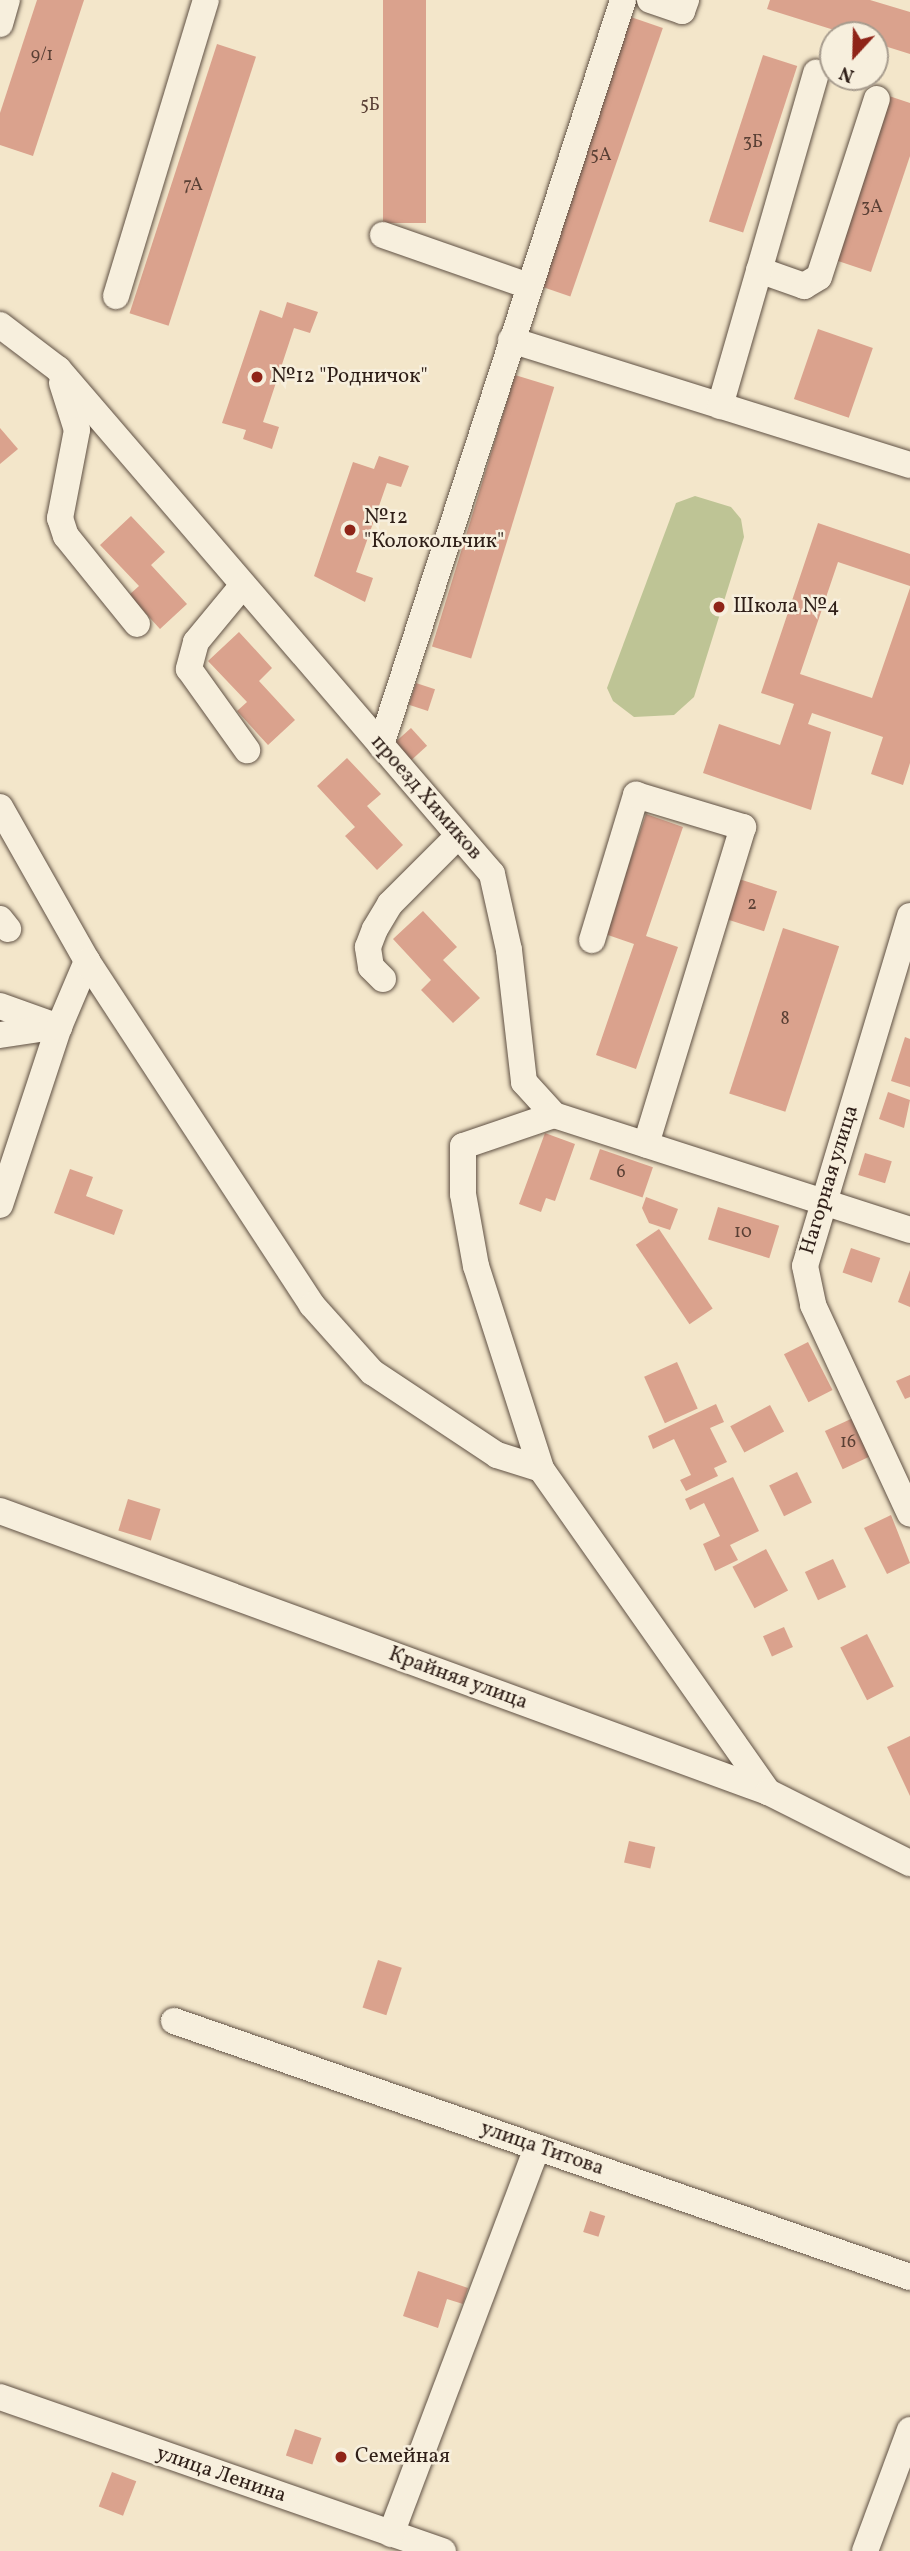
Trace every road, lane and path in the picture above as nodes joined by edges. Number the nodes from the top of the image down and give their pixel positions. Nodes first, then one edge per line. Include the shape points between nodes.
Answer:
1 (7, 0) edge
2 (206, 0) edge
3 (623, 0) edge
4 (650, 0) edge
5 (686, 0) edge
6 (0, 24) edge
7 (816, 73) dead end
8 (877, 99) dead end
9 (383, 235) dead end
10 (759, 270) junction
11 (529, 286) junction
12 (116, 296) dead end
13 (0, 325) edge
14 (511, 340) junction
15 (58, 369) junction
16 (720, 407) junction
17 (909, 460) edge
18 (243, 585) junction
19 (137, 624) dead end
20 (380, 745) junction
21 (247, 750) dead end
22 (0, 807) edge
23 (458, 836) junction
24 (908, 929) edge
25 (592, 940) dead end
26 (88, 961) junction
27 (383, 979) dead end
28 (0, 1006) edge
29 (59, 1027) junction
30 (0, 1035) edge
31 (554, 1115) junction
32 (646, 1144) junction
33 (824, 1199) junction
34 (0, 1205) edge
35 (910, 1230) edge
36 (541, 1469) junction
37 (0, 1511) edge
38 (910, 1514) edge
39 (768, 1792) junction
40 (910, 1863) edge
41 (174, 2021) dead end
42 (537, 2148) junction
43 (910, 2277) edge
44 (0, 2397) edge
45 (910, 2430) edge
46 (391, 2534) junction
47 (443, 2551) edge
48 (865, 2551) edge

1 - 6 street
2 - 12 street
3 - 11 street
4 - 5 street via 682,11
7 - 10 street
8 - 10 street via 819,277 804,286
9 - 11 street
10 - 16 street
11 - 14 street
13 - 15 street, проезд Химиков
14 - 16 street
14 - 20 street
15 - 18 street, проезд Химиков
15 - 19 street via 78,430 60,518 66,536
16 - 17 street
18 - 20 street, проезд Химиков
18 - 21 street via 196,642 189,669
20 - 23 street, проезд Химиков
22 - 26 street
23 - 27 street via 390,904 375,929 370,957
23 - 31 street, проезд Химиков via 492,874 509,950 524,1082
24 - 33 street, Нагорная улица
25 - 32 street via 636,794 743,827
26 - 29 street
26 - 36 street via 305,1294 372,1372 487,1449
28 - 29 street
29 - 30 street
29 - 34 street
31 - 32 street
31 - 36 street via 463,1146 463,1194 477,1266
32 - 33 street
33 - 35 street
33 - 38 street, Нагорная улица via 805,1266 813,1305
36 - 39 street
37 - 39 street, Крайняя улица
39 - 40 street, Крайняя улица
41 - 42 street, улица Титова
42 - 43 street, улица Титова
42 - 46 street
44 - 46 street, улица Ленина
45 - 48 street
46 - 47 street, улица Ленина

